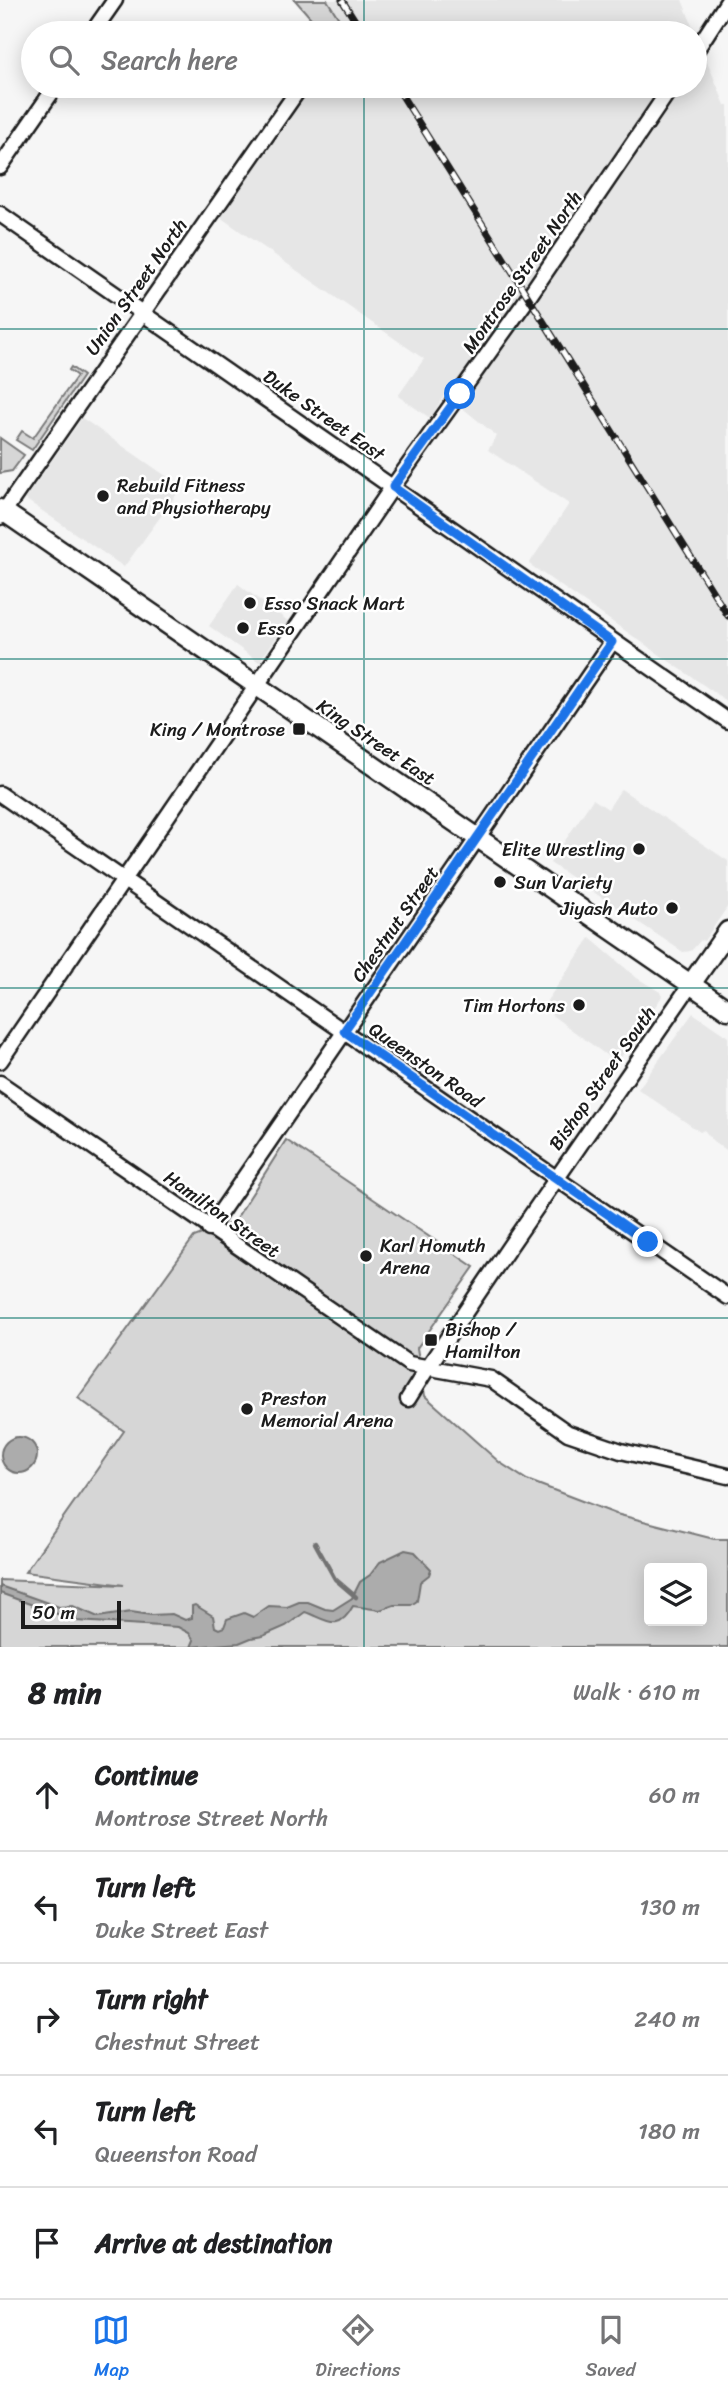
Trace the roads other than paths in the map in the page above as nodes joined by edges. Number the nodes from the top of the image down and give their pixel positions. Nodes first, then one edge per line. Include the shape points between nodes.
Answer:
1 (115, 0) edge
2 (728, 1) edge
3 (100, 21) edge
4 (707, 33) edge
5 (48, 98) edge
6 (293, 98) edge
7 (665, 98) edge
8 (0, 167) edge
9 (0, 214) edge
10 (142, 312) junction
11 (393, 487) junction
12 (1, 512) edge
13 (612, 642) junction
14 (256, 686) junction
15 (728, 721) edge
16 (0, 794) edge
17 (479, 838) junction
18 (125, 879) junction
19 (728, 931) edge
20 (691, 984) junction
21 (728, 1010) edge
22 (344, 1031) junction
23 (0, 1061) edge
24 (0, 1083) edge
25 (556, 1178) junction
26 (209, 1229) junction
27 (728, 1297) edge
28 (428, 1367) junction
29 (408, 1399) dead end
30 (728, 1476) edge

1 - 3 street
2 - 4 street
5 - 8 street
6 - 10 street, Union Street North
7 - 11 street, Montrose Street North
9 - 10 street, Duke Street East
10 - 11 street, Duke Street East
10 - 12 street, Union Street North
11 - 13 street, Duke Street East
11 - 14 street, Montrose Street North
12 - 14 main road, King Street East
13 - 15 street, Duke Street East
13 - 17 street, Chestnut Street
14 - 17 main road, King Street East
14 - 18 street, Montrose Street North
16 - 18 street, Queenston Road
17 - 20 main road, King Street East
17 - 22 street, Chestnut Street
18 - 22 street, Queenston Road
18 - 23 street, Montrose Street North
19 - 20 main road
20 - 21 main road, King Street East
20 - 25 street, Bishop Street South
22 - 25 street, Queenston Road
22 - 26 street, Chestnut Street
24 - 26 street, Hamilton Street
25 - 27 street, Queenston Road
25 - 28 street, Bishop Street South
26 - 28 street, Hamilton Street via 408,1364
28 - 29 street, Bishop Street South
28 - 30 street via 491,1379 568,1433 621,1451

